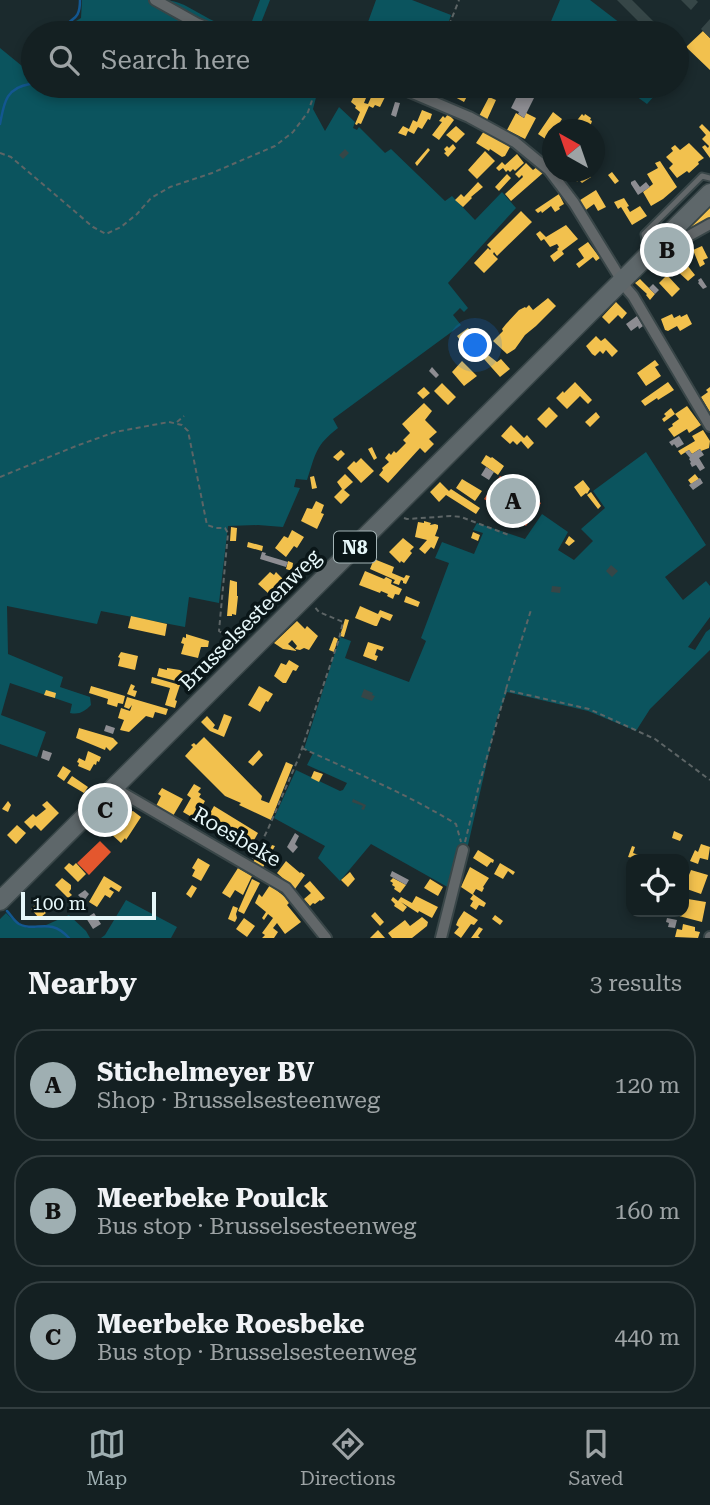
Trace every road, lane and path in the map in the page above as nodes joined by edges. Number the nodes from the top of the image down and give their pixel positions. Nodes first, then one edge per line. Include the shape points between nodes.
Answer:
1 (155, 0) edge
2 (459, 0) edge
3 (193, 21) edge
4 (451, 21) edge
5 (313, 98) edge
6 (424, 98) edge
7 (0, 153) edge
8 (710, 178) edge
9 (710, 193) edge
10 (710, 224) edge
11 (669, 235) junction
12 (648, 255) junction
13 (623, 280) junction
14 (184, 416) dead end
15 (177, 423) junction
16 (710, 426) edge
17 (0, 477) edge
18 (391, 511) junction
19 (509, 535) dead end
20 (305, 597) junction
21 (531, 610) dead end
22 (251, 650) junction
23 (506, 690) junction
24 (302, 748) junction
25 (710, 780) edge
26 (114, 788) junction
27 (463, 850) junction
28 (249, 866) junction
29 (0, 901) edge
30 (327, 938) edge
31 (441, 938) edge

1 - 3 street
2 - 4 path
5 - 7 path via 293,132 275,146 170,187 106,234 11,157
6 - 13 street via 515,142 550,170
8 - 12 lane via 702,176 645,234
9 - 11 main road, Brusselsesteenweg / N8
10 - 11 street via 685,238
11 - 12 main road, Brusselsesteenweg / N8
12 - 13 main road, Brusselsesteenweg / N8
13 - 16 street
13 - 18 main road, Brusselsesteenweg / N8
14 - 15 path
15 - 17 path via 115,432
15 - 22 path via 188,431 207,525 225,528 228,533 219,631
18 - 19 path via 407,519 461,517
18 - 20 main road, Brusselsesteenweg / N8
20 - 22 main road, Brusselsesteenweg / N8
20 - 24 path via 318,612 343,622
21 - 23 path
22 - 26 main road, Brusselsesteenweg / N8
23 - 25 path via 589,709 655,739
23 - 27 path
24 - 27 path via 456,824
24 - 28 path
26 - 28 street, Roesbeke
26 - 29 main road, Brusselsesteenweg / N8
27 - 31 street
28 - 30 street, Roesbeke via 286,888

